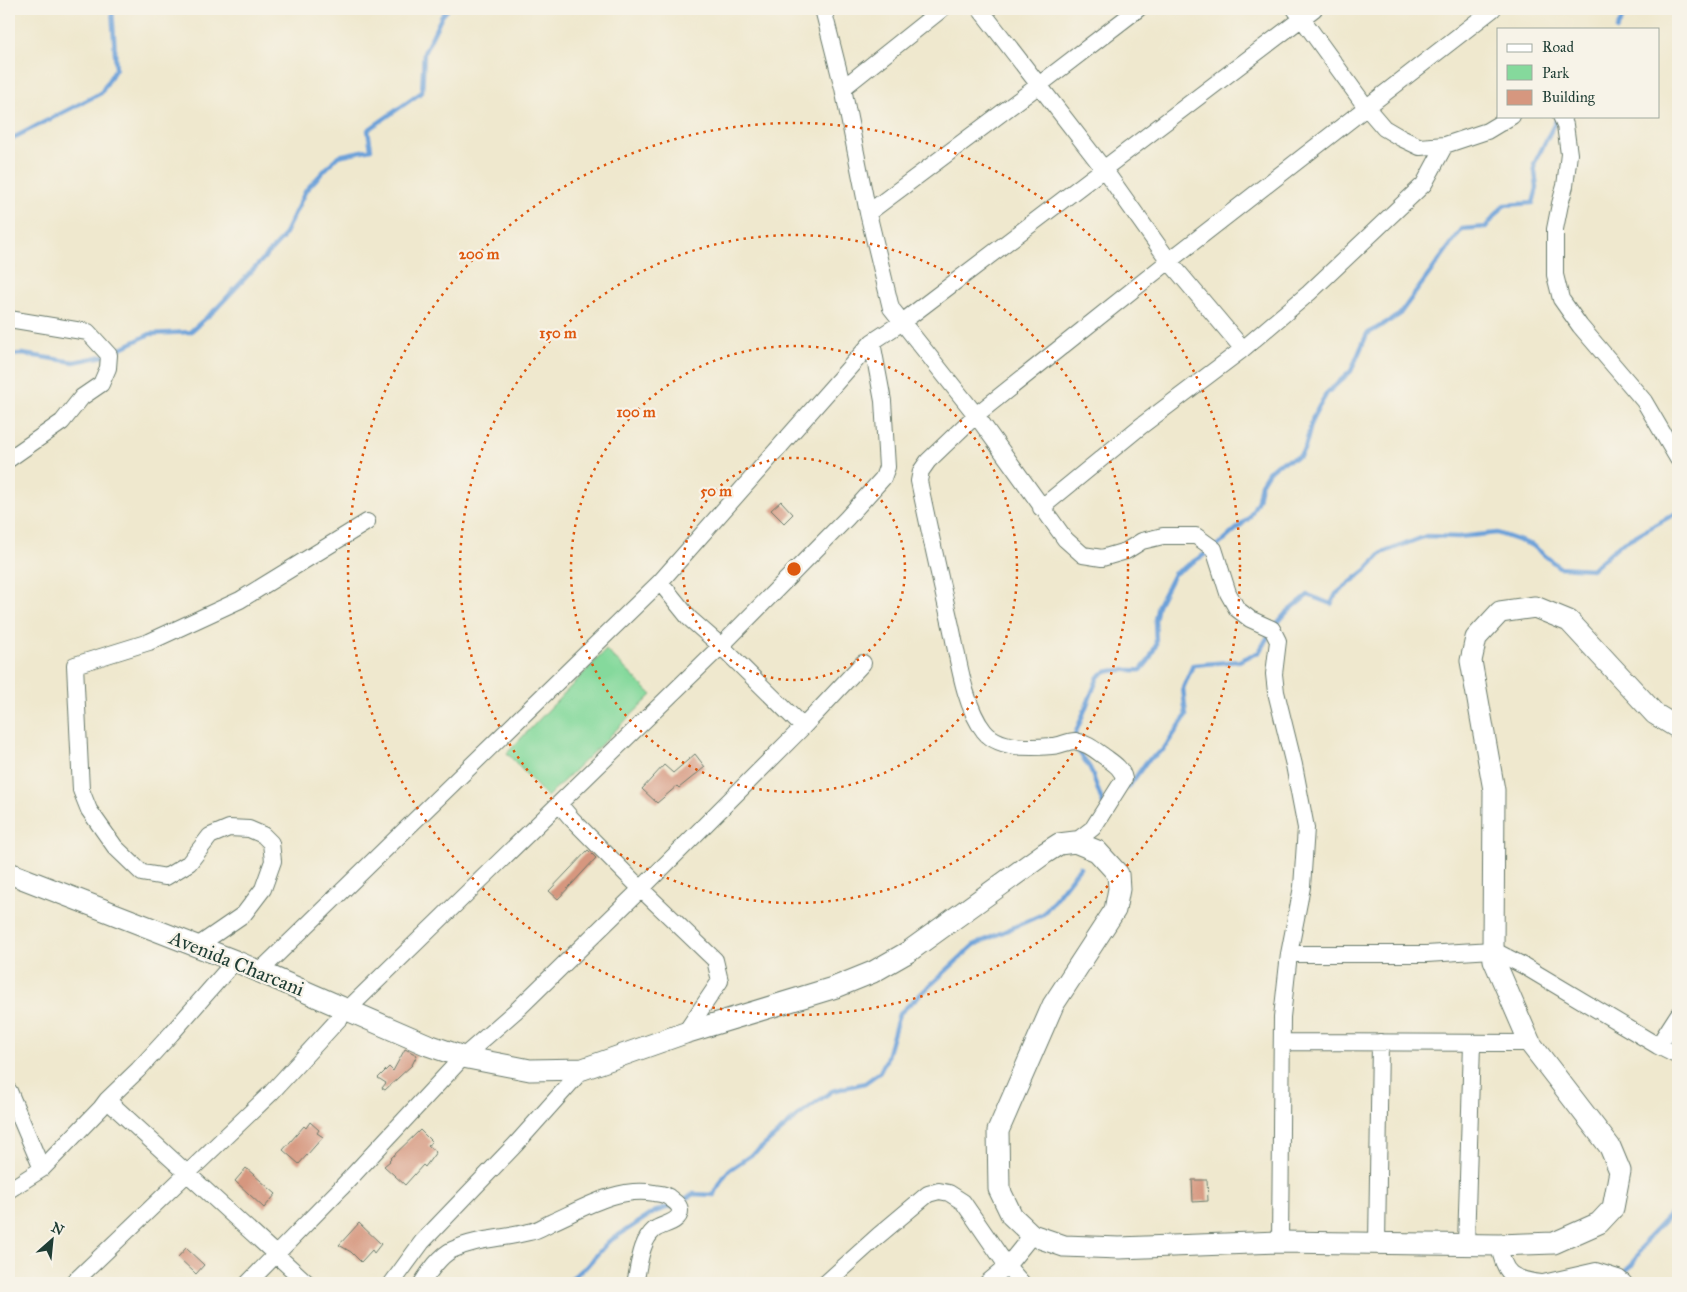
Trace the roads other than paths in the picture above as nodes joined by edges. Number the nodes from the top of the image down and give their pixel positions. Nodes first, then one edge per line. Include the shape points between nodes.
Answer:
1 (824, 9) edge
2 (942, 9) edge
3 (980, 9) edge
4 (1138, 9) edge
5 (1493, 9) edge
6 (1304, 12) edge
7 (1039, 85) junction
8 (844, 88) junction
9 (1366, 107) junction
10 (1509, 118) edge
11 (1562, 118) edge
12 (1445, 145) junction
13 (1103, 168) junction
14 (868, 213) junction
15 (1168, 261) junction
16 (9, 319) edge
17 (901, 323) junction
18 (872, 342) junction
19 (1243, 349) junction
20 (976, 415) junction
21 (9, 459) edge
22 (1678, 459) edge
23 (1041, 508) junction
24 (367, 522) dead end
25 (660, 582) junction
26 (721, 646) junction
27 (863, 662) dead end
28 (803, 727) junction
29 (1678, 728) edge
30 (559, 804) junction
31 (1084, 846) junction
32 (9, 873) edge
33 (641, 889) junction
34 (196, 947) junction
35 (1493, 950) junction
36 (1289, 954) junction
37 (235, 960) junction
38 (260, 971) junction
39 (348, 1009) junction
40 (1678, 1015) edge
41 (685, 1033) junction
42 (1282, 1042) junction
43 (1380, 1042) junction
44 (1472, 1042) junction
45 (1530, 1043) junction
46 (1658, 1046) junction
47 (1678, 1056) edge
48 (463, 1057) junction
49 (583, 1069) junction
50 (9, 1091) edge
51 (106, 1100) junction
52 (42, 1169) junction
53 (188, 1173) junction
54 (9, 1190) edge
55 (1032, 1235) junction
56 (1280, 1242) junction
57 (1377, 1244) junction
58 (1466, 1245) junction
59 (1499, 1245) junction
60 (276, 1256) junction
61 (1007, 1266) junction
62 (73, 1283) edge
63 (248, 1283) edge
64 (307, 1283) edge
65 (392, 1283) edge
66 (422, 1283) edge
67 (634, 1283) edge
68 (826, 1283) edge
69 (986, 1283) edge
70 (1022, 1283) edge
71 (1542, 1283) edge
72 (1624, 1283) edge

1 - 8 street
2 - 8 street
3 - 7 street
4 - 7 street
5 - 9 street
6 - 9 street
6 - 13 street
7 - 13 street
7 - 14 street
8 - 14 street
9 - 12 street via 1384,128 1420,148
9 - 15 street
10 - 12 street via 1486,131
11 - 22 street via 1569,154 1555,229 1555,275 1561,298 1580,326 1644,401
12 - 19 street via 1424,184 1309,293
13 - 15 street
13 - 17 street
14 - 17 street via 891,308
15 - 19 street
15 - 20 street
16 - 21 street via 88,332 109,355 101,384 82,398 62,422
17 - 18 street
17 - 20 street
18 - 25 street
18 - 26 street via 884,400 887,467 883,478
19 - 23 street
20 - 23 street
20 - 31 street via 928,461 919,481 961,672 970,706 984,731 992,738 1001,743 1022,746 1054,746 1072,741 1086,744 1123,773 1124,779
23 - 36 street via 1065,539 1083,555 1102,558 1163,536 1196,536 1214,549 1228,593 1237,609 1272,629 1278,641 1274,674 1276,692 1306,828 1302,887
24 - 34 street via 240,600 148,642 75,665 81,790 89,810 115,847 142,872 166,877 188,863 210,836 229,828 249,829 271,843 273,861 263,889 244,914
25 - 26 street via 689,618
25 - 38 street
26 - 28 street
26 - 30 street
27 - 28 street
28 - 33 street
29 - 35 main road via 1655,714 1569,621 1535,608 1500,612 1476,638 1471,661 1494,790
30 - 33 street
30 - 39 street
31 - 41 main road, Avenida Charcani via 1059,844 1045,852 908,952 873,972 836,987
31 - 55 main road via 1118,874 1115,910 1053,1005 998,1131 999,1189 1012,1216
32 - 34 main road, Avenida Charcani
33 - 41 street via 715,960 720,981
33 - 48 street via 519,1008
34 - 37 main road, Avenida Charcani
35 - 36 street via 1426,954
35 - 45 main road via 1494,960
35 - 46 street
36 - 42 street
37 - 38 main road, Avenida Charcani
37 - 51 street via 158,1048
38 - 39 main road, Avenida Charcani
39 - 48 main road, Avenida Charcani
39 - 53 street via 271,1093
40 - 46 street
41 - 49 main road, Avenida Charcani
42 - 43 street
42 - 56 street
43 - 44 street
43 - 57 street
44 - 45 street
44 - 58 street
45 - 59 main road via 1610,1147 1620,1171 1613,1208 1598,1223 1554,1243
46 - 47 street
48 - 49 main road, Avenida Charcani via 530,1070
48 - 60 street
49 - 65 street via 422,1242
50 - 52 street
51 - 52 street
51 - 53 street
52 - 54 street
53 - 60 street
53 - 62 street
55 - 56 main road via 1064,1246 1119,1248
55 - 61 street
56 - 57 main road
57 - 58 main road
58 - 59 main road
59 - 71 street via 1502,1264 1510,1274
60 - 63 street
60 - 64 street
61 - 68 street via 963,1202 949,1193 938,1191 928,1194
61 - 69 street
61 - 70 street
66 - 67 street via 450,1250 488,1238 530,1232 611,1196 635,1191 667,1195 678,1204 680,1211 676,1219 654,1230 648,1237
71 - 72 street via 1596,1271

